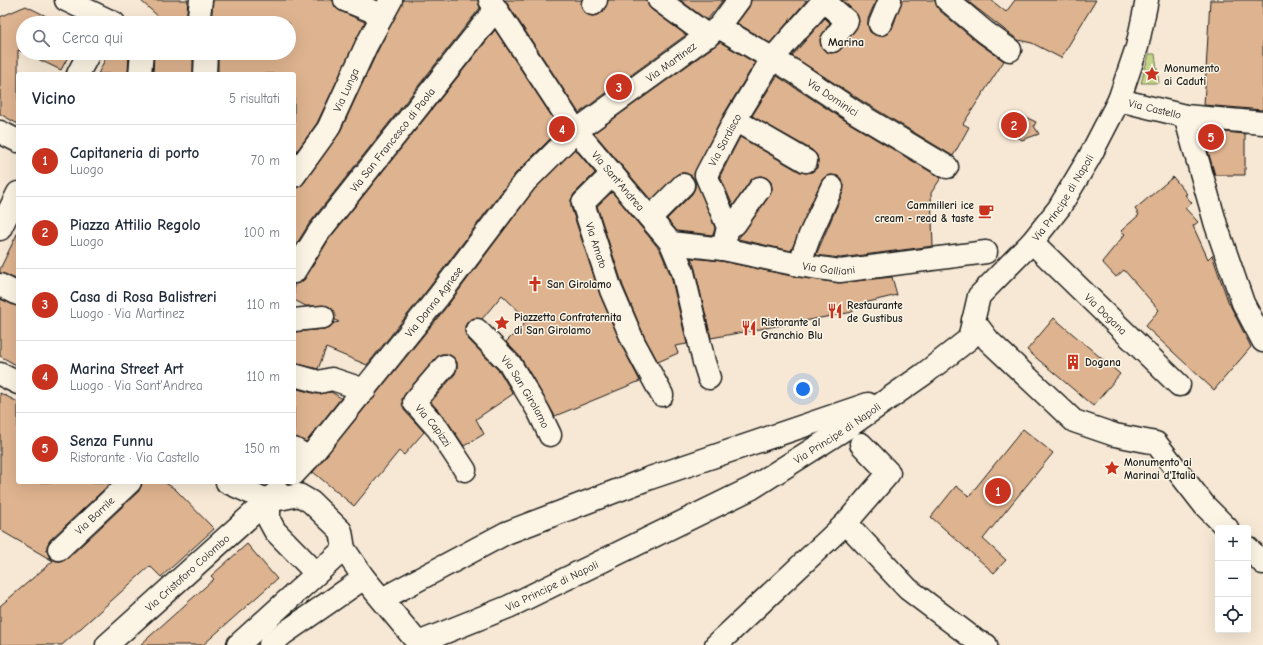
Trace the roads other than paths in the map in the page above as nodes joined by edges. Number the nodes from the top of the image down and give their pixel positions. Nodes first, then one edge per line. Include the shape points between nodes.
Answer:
1 (66, 0) edge
2 (345, 0) edge
3 (659, 0) edge
4 (739, 0) edge
5 (824, 0) edge
6 (890, 0) edge
7 (947, 0) edge
8 (1147, 0) edge
9 (492, 5) edge
10 (386, 8) edge
11 (97, 16) edge
12 (880, 24) dead end
13 (713, 32) junction
14 (832, 41) dead end
15 (1010, 50) dead end
16 (772, 59) junction
17 (85, 60) edge
18 (141, 60) edge
19 (206, 60) edge
20 (79, 72) edge
21 (140, 72) edge
22 (205, 72) edge
23 (1119, 100) junction
24 (1185, 116) junction
25 (735, 120) junction
26 (1263, 123) edge
27 (576, 131) junction
28 (0, 132) edge
29 (16, 141) edge
30 (806, 161) dead end
31 (948, 167) dead end
32 (296, 173) edge
33 (612, 175) junction
34 (682, 186) dead end
35 (832, 187) dead end
36 (760, 188) dead end
37 (16, 197) edge
38 (650, 218) junction
39 (728, 227) junction
40 (0, 229) edge
41 (671, 242) junction
42 (1032, 242) junction
43 (723, 249) junction
44 (986, 252) dead end
45 (799, 266) junction
46 (296, 269) edge
47 (0, 285) edge
48 (16, 293) edge
49 (323, 317) dead end
50 (296, 320) edge
51 (973, 320) junction
52 (477, 330) dead end
53 (1263, 341) edge
54 (445, 366) dead end
55 (296, 376) edge
56 (709, 378) dead end
57 (1180, 385) dead end
58 (364, 390) junction
59 (662, 395) dead end
60 (893, 396) junction
61 (550, 434) dead end
62 (861, 444) dead end
63 (302, 453) edge
64 (296, 469) edge
65 (465, 470) dead end
66 (128, 484) edge
67 (232, 484) edge
68 (285, 484) edge
69 (269, 500) junction
70 (846, 523) junction
71 (1224, 525) edge
72 (59, 549) dead end
73 (344, 549) junction
74 (1251, 551) edge
75 (1263, 563) edge
76 (316, 573) junction
77 (364, 578) junction
78 (382, 599) junction
79 (107, 645) edge
80 (238, 645) edge
81 (270, 645) edge
82 (716, 645) edge
83 (986, 645) edge

1 - 11 street
2 - 10 street
3 - 13 street, Via Dominici
4 - 13 street, Via Martinez
5 - 14 street via 847,21
5 - 16 street, Via Sardisco
6 - 12 street
7 - 15 street
8 - 23 street, Via Principe di Napoli via 1137,47
9 - 27 street, Via Sant'Andrea
9 - 46 street, Via San Francesco di Paola via 319,232
10 - 32 street, Via Lunga via 328,129
13 - 16 street, Via Dominici
13 - 27 street, Via Martinez
16 - 25 street, Via Sardisco
16 - 31 street, Via Dominici
17 - 20 street
18 - 21 street
19 - 22 street
23 - 24 street, Via Castello
23 - 42 street, Via Principe di Napoli via 1059,208
24 - 26 street, Via Castello
24 - 53 street via 1216,225 1243,303
25 - 30 street
25 - 39 street, Via Sardisco via 706,175
27 - 33 street, Via Sant'Andrea
27 - 58 street, Via Donna Agnese via 525,182
28 - 29 street
33 - 38 street, Via Sant'Andrea
33 - 59 street, Via Amato via 583,203 611,290 634,343
34 - 38 street
35 - 45 street
36 - 39 street via 735,224
37 - 40 street
38 - 41 street, Via Sant'Andrea
39 - 43 street
41 - 43 street, Via Galliani
41 - 56 street, Via Sant'Andrea via 683,272
42 - 51 street, Via Principe di Napoli via 979,296
42 - 57 street, Via Dogana
43 - 45 street, Via Galliani
44 - 45 street, Via Galliani via 840,271
47 - 48 street
49 - 50 street
51 - 60 street, Via Principe di Napoli via 969,339
51 - 71 street via 989,341 1074,421 1115,436 1156,443 1205,506
52 - 61 street, Via San Girolamo via 510,364
54 - 65 street, Via Capizzi via 414,402 438,428
55 - 58 street via 319,382 332,379
58 - 63 street, Via Donna Agnese
60 - 78 street via 650,478 506,533
60 - 78 street, Via Principe di Napoli via 752,488 508,607 418,643
62 - 70 street via 889,473
63 - 64 street, Via Donna Agnese
66 - 72 street, Via Barrile
67 - 69 street
68 - 69 street
69 - 73 street via 299,495 312,502 341,531
69 - 76 street via 269,520 275,531
69 - 79 street, Via Cristoforo Colombo
70 - 82 street
70 - 83 street via 908,589 978,642
73 - 76 street
73 - 77 street, Via Principe di Napoli
74 - 75 street
76 - 80 street
77 - 78 street, Via Principe di Napoli
77 - 81 street

